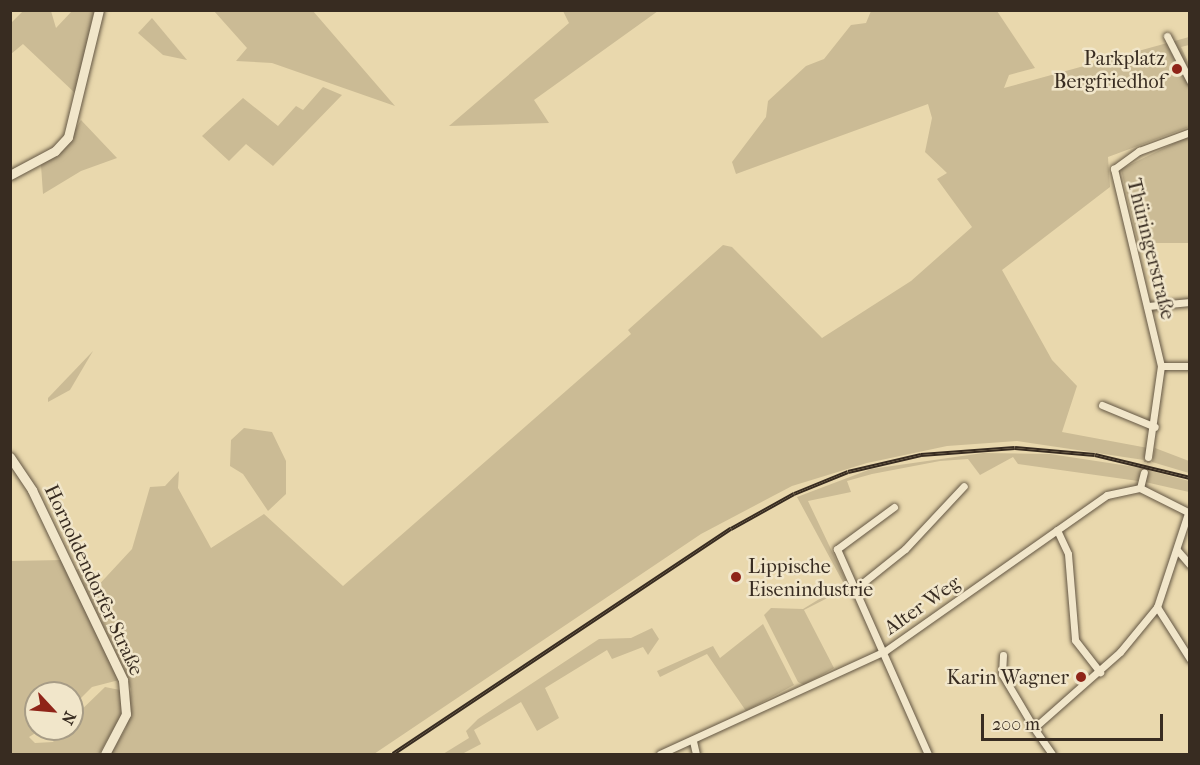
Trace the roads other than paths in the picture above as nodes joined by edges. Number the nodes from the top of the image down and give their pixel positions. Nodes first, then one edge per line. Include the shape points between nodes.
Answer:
1 (99, 10) edge
2 (1167, 36) dead end
3 (1190, 81) edge
4 (1190, 132) edge
5 (10, 175) edge
6 (1190, 302) edge
7 (1148, 306) junction
8 (1161, 366) junction
9 (1190, 366) edge
10 (1102, 405) dead end
11 (1155, 427) junction
12 (10, 457) edge
13 (1148, 457) tunnel mouth
14 (1144, 472) tunnel mouth
15 (964, 486) dead end
16 (1140, 488) junction
17 (894, 507) dead end
18 (1189, 513) edge
19 (1057, 530) junction
20 (1178, 550) junction
21 (1190, 565) edge
22 (855, 589) junction
23 (1157, 607) junction
24 (885, 651) junction
25 (1003, 655) dead end
26 (1190, 659) edge
27 (1100, 672) junction
28 (1034, 728) junction
29 (693, 741) junction
30 (105, 754) edge
31 (660, 754) edge
32 (696, 754) edge
33 (928, 754) edge
34 (1052, 754) edge

1 - 5 street via 68,137 55,151
2 - 3 street
4 - 7 street, Thüringerstraße via 1139,151 1114,169
6 - 7 street
7 - 8 street, Thüringerstraße
8 - 9 street
8 - 11 street, Thüringerstraße
10 - 11 street
11 - 13 street, Thüringerstraße
12 - 30 street, Hornoldendorfer Straße via 32,490 123,680 126,714
14 - 16 street
15 - 22 street via 904,549
16 - 18 street
16 - 19 street, Alter Weg via 1107,495
17 - 22 street via 837,546
18 - 20 street
19 - 24 street, Alter Weg
19 - 27 street via 1068,554 1075,640
20 - 21 street
20 - 23 street
22 - 24 street
23 - 26 street
23 - 27 street
24 - 29 street, Alter Weg
24 - 33 street
25 - 28 street via 1002,674
27 - 28 street
28 - 34 street
29 - 31 street, Alter Weg
29 - 32 street

